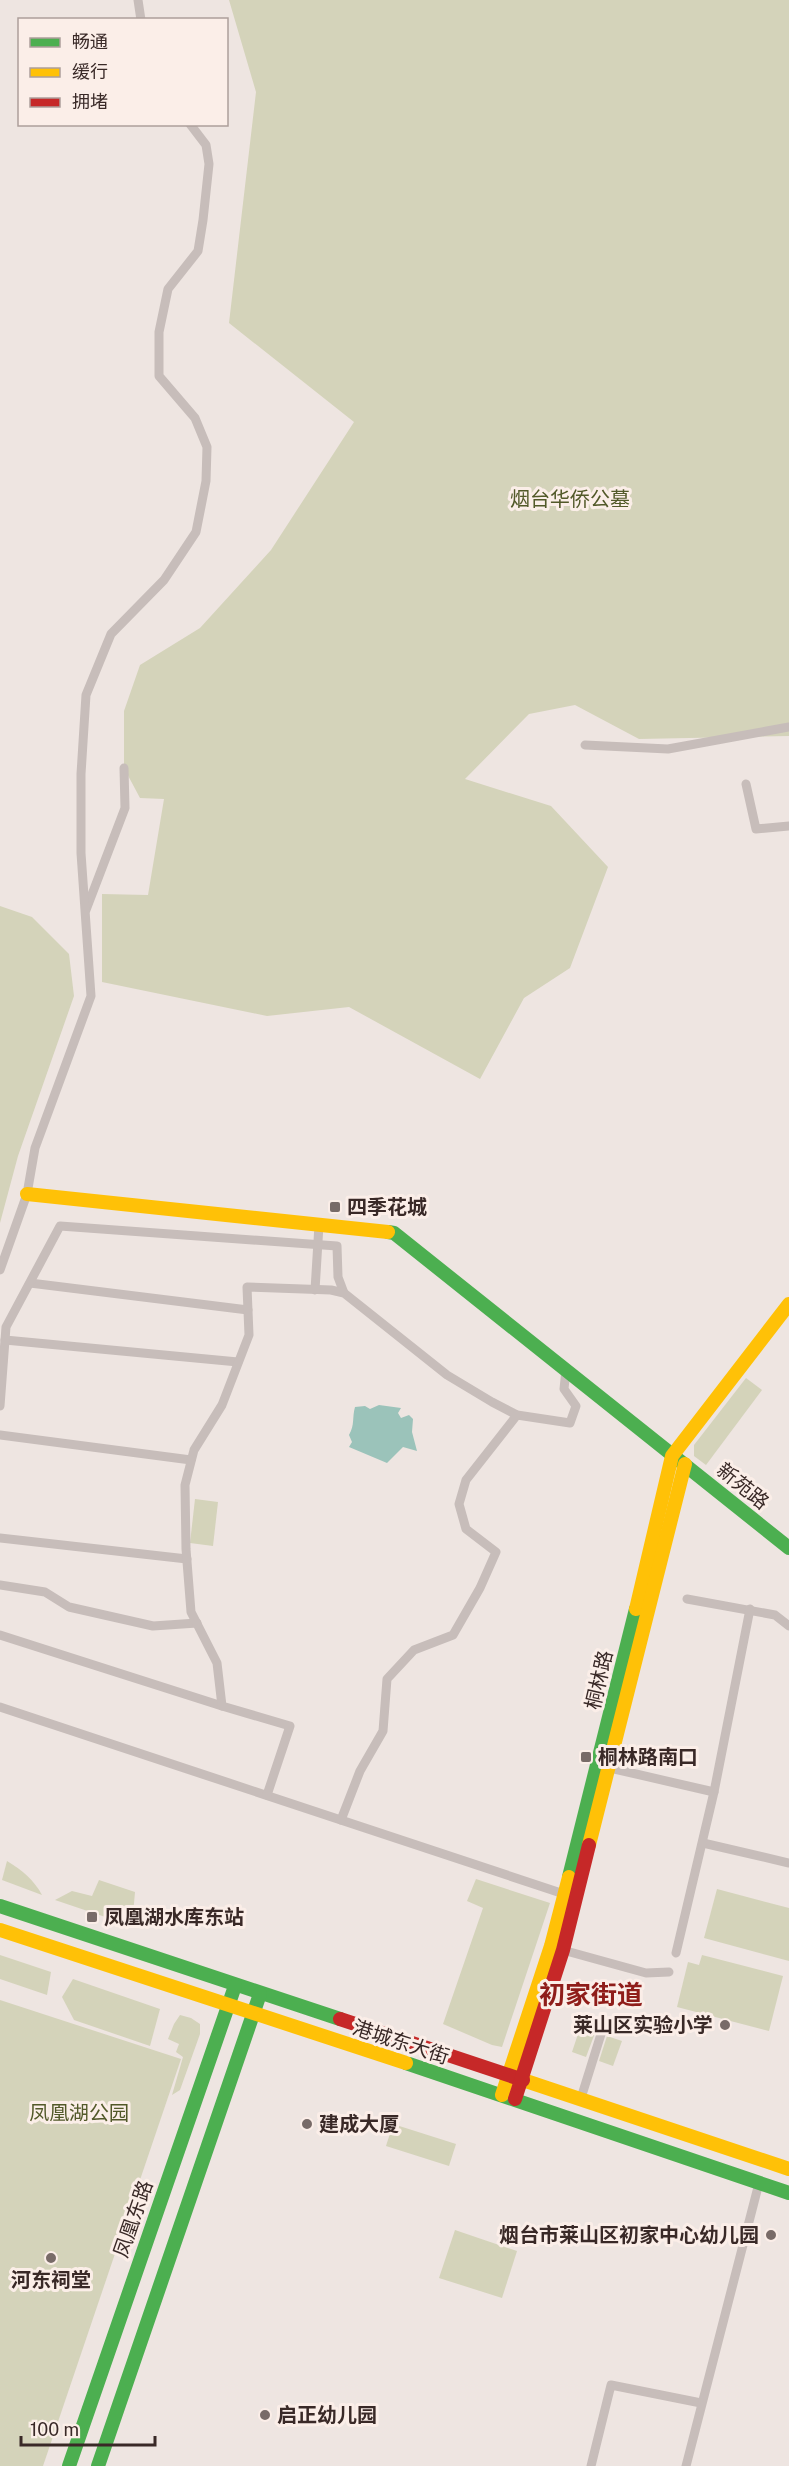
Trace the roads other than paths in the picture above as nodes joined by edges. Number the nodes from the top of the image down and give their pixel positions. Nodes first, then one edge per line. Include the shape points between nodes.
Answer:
1 (138, 0) edge
2 (141, 18) edge
3 (192, 126) edge
4 (789, 727) edge
5 (585, 745) dead end
6 (124, 768) dead end
7 (746, 784) dead end
8 (789, 826) edge
9 (85, 913) junction
10 (27, 1194) junction
11 (319, 1225) junction
12 (318, 1244) junction
13 (0, 1270) edge
14 (30, 1283) junction
15 (315, 1290) junction
16 (344, 1293) junction
17 (789, 1304) edge
18 (248, 1310) junction
19 (5, 1340) junction
20 (238, 1362) junction
21 (566, 1371) junction
22 (0, 1406) edge
23 (517, 1415) junction
24 (0, 1435) edge
25 (672, 1456) junction
26 (191, 1460) junction
27 (685, 1464) junction
28 (0, 1538) edge
29 (789, 1548) edge
30 (187, 1559) junction
31 (0, 1585) edge
32 (687, 1599) dead end
33 (750, 1609) junction
34 (197, 1623) junction
35 (789, 1626) edge
36 (0, 1635) edge
37 (222, 1706) junction
38 (0, 1707) edge
39 (610, 1768) junction
40 (714, 1792) junction
41 (267, 1795) junction
42 (341, 1820) junction
43 (703, 1843) junction
44 (789, 1863) edge
45 (564, 1894) junction
46 (0, 1906) edge
47 (0, 1930) edge
48 (557, 1948) junction
49 (676, 1953) dead end
50 (669, 1972) dead end
51 (235, 1986) junction
52 (260, 1994) junction
53 (226, 2005) junction
54 (253, 2015) junction
55 (603, 2031) dead end
56 (515, 2076) junction
57 (508, 2097) junction
58 (582, 2098) junction
59 (789, 2169) edge
60 (759, 2183) junction
61 (789, 2193) edge
62 (701, 2403) junction
63 (69, 2466) edge
64 (98, 2466) edge
65 (591, 2466) edge
66 (686, 2466) edge

1 - 2 street
3 - 9 street via 206,145 209,164 203,220 198,251 168,289 159,332 159,376 195,418 207,447 206,481 196,532 164,580 111,634 86,695 81,774
4 - 5 street via 668,748
6 - 9 street via 125,808
7 - 8 street via 756,829
9 - 10 street via 91,996 35,1148
10 - 11 street, 新苑路
10 - 13 street
11 - 12 street
11 - 21 street, 新苑路 via 394,1233
12 - 14 street via 60,1226
12 - 15 street
12 - 16 street via 337,1246 338,1277
14 - 18 street
14 - 19 street via 6,1328
15 - 16 street
15 - 18 street via 247,1287
16 - 23 street via 447,1375
17 - 25 street, 桐林路
18 - 20 street via 249,1335
19 - 20 street
19 - 22 street
20 - 26 street via 222,1405
21 - 23 street via 564,1389 576,1406 570,1423
21 - 25 street, 新苑路
23 - 42 street via 466,1480 459,1504 466,1529 496,1552 453,1635 414,1650 387,1679 383,1731 360,1771
24 - 26 street
25 - 27 street, 新苑路
25 - 45 street, 桐林路
26 - 30 street via 185,1485
27 - 29 street, 新苑路
27 - 39 street, 桐林路
28 - 30 street
30 - 34 street via 191,1612
31 - 34 street via 45,1592 69,1607 153,1626
32 - 33 street
33 - 35 street via 775,1615
33 - 40 street
34 - 37 street via 217,1663
36 - 37 street
37 - 41 street via 290,1726
38 - 41 street
39 - 40 street
39 - 48 street, 桐林路
40 - 43 street
41 - 42 street
42 - 45 street
43 - 44 street
43 - 49 street
45 - 48 street, 桐林路
46 - 51 street, 港城东大街
47 - 53 street, 港城东大街
48 - 50 street via 646,1972
48 - 56 street, 桐林路
51 - 52 street, 港城东大街
51 - 53 street, 凤凰东路
52 - 54 street
52 - 56 street, 港城东大街
53 - 54 street, 港城东大街
53 - 63 street, 凤凰东路
54 - 57 street, 港城东大街
54 - 64 street
55 - 58 street
56 - 57 street, 桐林路
56 - 58 street, 港城东大街
57 - 60 street, 港城东大街
58 - 59 street, 港城东大街
60 - 61 street, 港城东大街
60 - 62 street
62 - 65 street via 611,2385
62 - 66 street

